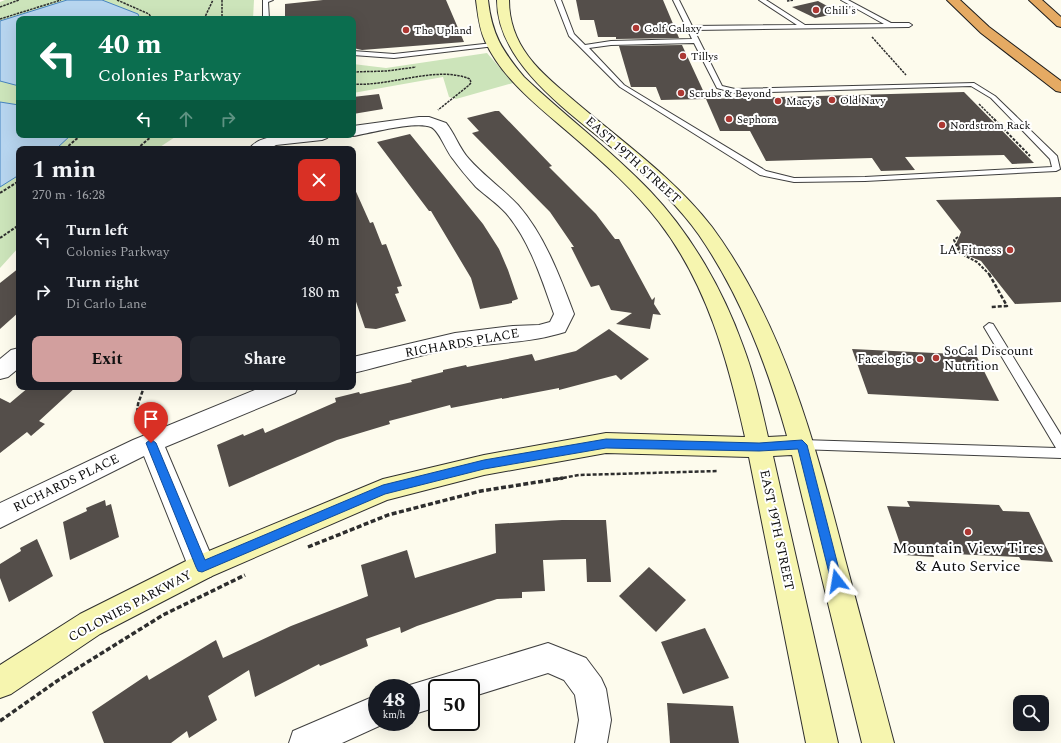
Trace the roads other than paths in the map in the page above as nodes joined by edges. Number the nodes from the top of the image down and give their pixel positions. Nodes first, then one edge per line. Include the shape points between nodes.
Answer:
1 (270, 0) edge
2 (482, 0) edge
3 (503, 0) edge
4 (558, 0) edge
5 (676, 0) edge
6 (762, 0) edge
7 (844, 0) edge
8 (953, 0) edge
9 (1034, 0) edge
10 (266, 16) edge
11 (1061, 23) edge
12 (890, 24) junction
13 (909, 25) dead end
14 (803, 26) junction
15 (691, 28) junction
16 (696, 41) junction
17 (493, 45) junction
18 (584, 47) junction
19 (356, 53) edge
20 (1061, 88) edge
21 (356, 131) edge
22 (297, 138) edge
23 (263, 146) edge
24 (989, 327) dead end
25 (16, 358) edge
26 (356, 364) edge
27 (0, 371) edge
28 (278, 390) edge
29 (144, 433) junction
30 (802, 445) junction
31 (1061, 445) edge
32 (759, 447) junction
33 (1061, 453) edge
34 (0, 516) edge
35 (202, 567) junction
36 (479, 679) edge
37 (0, 683) edge
38 (368, 715) edge
39 (305, 743) edge
40 (591, 743) edge
41 (822, 743) edge
42 (878, 743) edge

1 - 10 lane via 265,1
2 - 17 main road, EAST 19TH STREET via 485,28
3 - 30 main road, EAST 19TH STREET via 502,11 512,43 525,61 547,84 673,193 705,232 737,282 766,340
4 - 18 lane via 571,35
5 - 15 lane
6 - 14 lane
7 - 12 lane
8 - 20 highway via 985,30
9 - 11 highway
12 - 13 lane
12 - 14 lane
14 - 15 lane
15 - 16 lane
16 - 18 lane via 611,43
16 - 18 lane via 719,87 727,90 972,84 993,97 1049,152 1054,158 1056,169 794,180 763,173 622,86
17 - 19 lane via 394,56
17 - 32 main road, EAST 19TH STREET via 507,66 643,192 674,231 705,284 728,334
21 - 26 street, RICHARDS PLACE via 433,116 445,132 454,152 479,180 514,212 538,252 564,314 558,327 539,332 454,341
22 - 23 street via 272,141
24 - 31 lane
25 - 27 street
28 - 29 street, RICHARDS PLACE
29 - 34 street, RICHARDS PLACE via 105,463
29 - 35 street
30 - 32 main road, COLONIES PARKWAY
30 - 33 lane
30 - 42 main road, EAST 19TH STREET
32 - 35 main road, COLONIES PARKWAY via 606,444 484,465 383,490
32 - 41 main road, EAST 19TH STREET
35 - 37 main road, COLONIES PARKWAY via 90,624
36 - 40 street via 548,658 575,669 590,689 595,720
38 - 39 street

